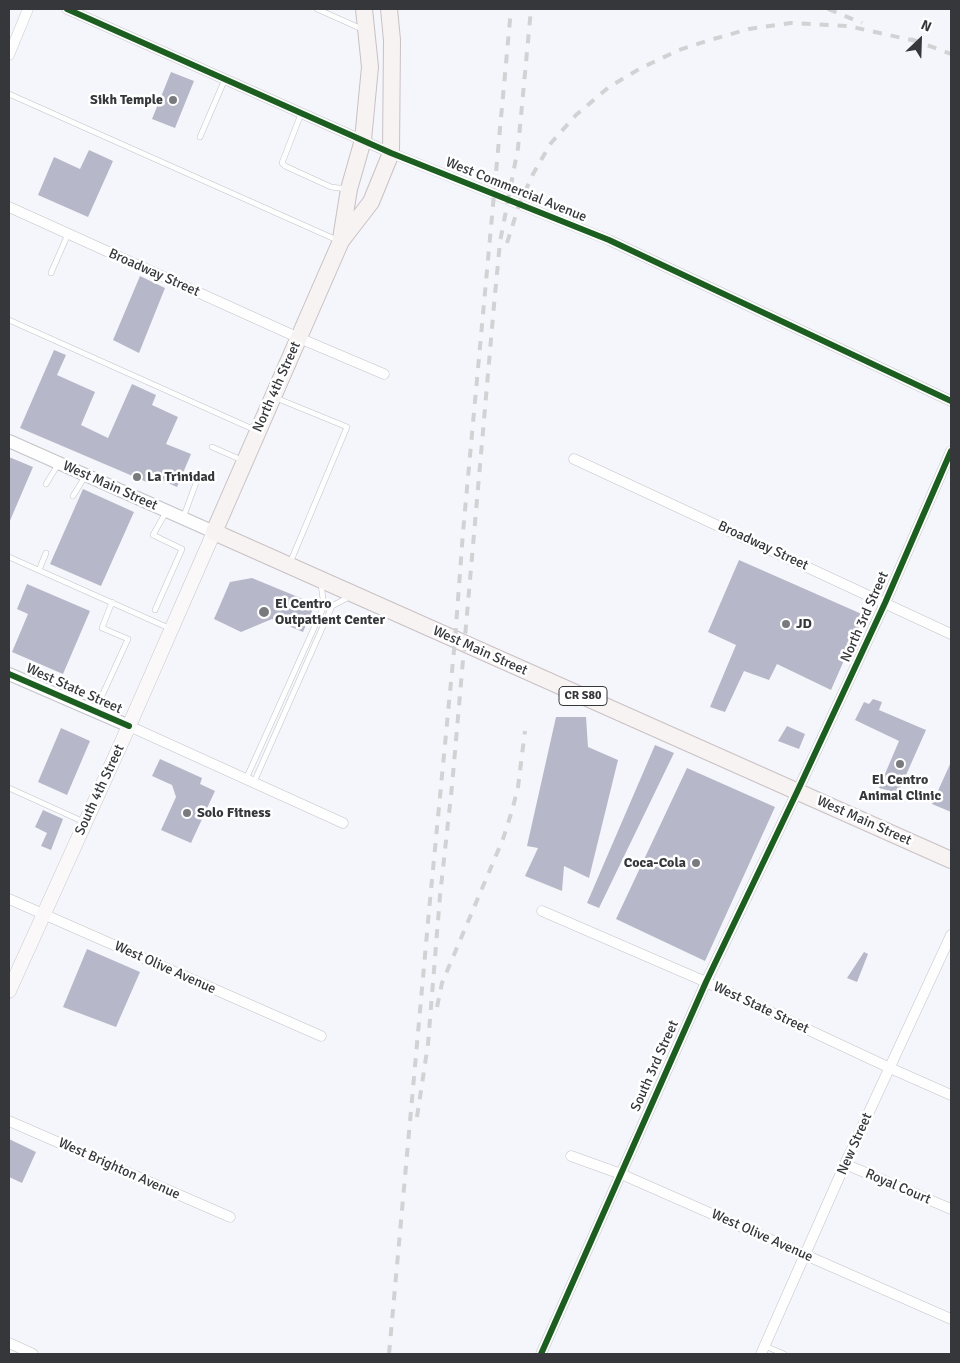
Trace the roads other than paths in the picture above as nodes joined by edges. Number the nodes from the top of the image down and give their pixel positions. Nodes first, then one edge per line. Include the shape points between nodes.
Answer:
1 (28, 9) edge
2 (67, 9) edge
3 (317, 9) edge
4 (364, 9) edge
5 (389, 9) edge
6 (366, 30) junction
7 (9, 55) edge
8 (225, 79) junction
9 (9, 94) edge
10 (302, 113) junction
11 (200, 137) dead end
12 (363, 140) junction
13 (390, 153) junction
14 (349, 189) junction
15 (9, 207) edge
16 (68, 234) junction
17 (341, 242) junction
18 (51, 273) dead end
19 (9, 320) edge
20 (299, 338) junction
21 (384, 374) dead end
22 (273, 396) junction
23 (951, 401) edge
24 (258, 431) junction
25 (9, 441) edge
26 (212, 447) dead end
27 (951, 451) edge
28 (574, 459) dead end
29 (245, 462) junction
30 (59, 463) junction
31 (86, 475) junction
32 (196, 483) dead end
33 (46, 484) dead end
34 (73, 496) dead end
35 (167, 511) junction
36 (183, 519) junction
37 (214, 532) junction
38 (46, 553) dead end
39 (9, 557) edge
40 (289, 566) junction
41 (39, 570) junction
42 (321, 580) junction
43 (353, 594) junction
44 (112, 602) junction
45 (885, 603) junction
46 (155, 610) dead end
47 (172, 629) junction
48 (951, 634) edge
49 (9, 674) edge
50 (95, 712) junction
51 (129, 726) junction
52 (250, 781) junction
53 (9, 788) edge
54 (798, 792) junction
55 (85, 822) junction
56 (344, 823) dead end
57 (951, 860) edge
58 (9, 899) edge
59 (542, 912) dead end
60 (43, 914) junction
61 (951, 935) edge
62 (706, 982) junction
63 (9, 991) edge
64 (321, 1036) dead end
65 (890, 1068) junction
66 (951, 1095) edge
67 (9, 1120) edge
68 (572, 1156) dead end
69 (845, 1164) junction
70 (621, 1174) junction
71 (951, 1209) edge
72 (230, 1217) dead end
73 (806, 1256) junction
74 (951, 1319) edge
75 (9, 1344) edge
76 (763, 1350) edge
77 (33, 1354) edge
78 (541, 1354) edge
79 (784, 1354) edge

1 - 7 street
2 - 8 street, West Commercial Avenue
3 - 6 lane
4 - 6 main road, North 4th Street
5 - 13 main road, North 4th Street via 392,40
6 - 12 main road, North 4th Street via 370,67
8 - 10 street, West Commercial Avenue
8 - 11 lane
9 - 17 lane
10 - 12 street, West Commercial Avenue
10 - 14 lane via 282,164 331,187
12 - 13 street, West Commercial Avenue
12 - 14 main road, North 4th Street
13 - 17 main road, North 4th Street via 370,202
13 - 23 street, West Commercial Avenue via 609,240
14 - 17 main road, North 4th Street
15 - 16 street, Broadway Street
16 - 18 lane
16 - 20 street, Broadway Street
17 - 20 main road, North 4th Street
19 - 24 lane
20 - 21 street, Broadway Street
20 - 22 main road, North 4th Street
22 - 24 main road, North 4th Street
22 - 40 lane via 347,426
24 - 29 main road, North 4th Street
25 - 30 street, West Main Street
26 - 29 lane
27 - 45 street, North 3rd Street
28 - 45 street, Broadway Street
29 - 37 main road, North 4th Street
30 - 31 street, West Main Street
30 - 33 lane
31 - 34 lane
31 - 35 street, West Main Street
32 - 36 lane
35 - 36 street, West Main Street
35 - 46 lane via 153,535 182,549
36 - 37 street, West Main Street
37 - 40 main road, West Main Street / CR S80
37 - 47 main road, South 4th Street
38 - 41 lane
39 - 41 lane
40 - 42 main road, West Main Street / CR S80
41 - 44 lane
42 - 43 main road, West Main Street / CR S80
42 - 52 lane via 324,606
43 - 52 lane via 332,606
43 - 54 main road, West Main Street / CR S80
44 - 47 lane
44 - 50 lane via 102,628 128,639
45 - 48 street, Broadway Street
45 - 54 street, North 3rd Street
47 - 51 main road, South 4th Street
49 - 50 street, West State Street
50 - 51 street, West State Street
51 - 52 street, West State Street
51 - 55 main road, South 4th Street
52 - 56 street, West State Street
53 - 55 lane
54 - 57 main road, West Main Street / CR S80
54 - 62 street, South 3rd Street
55 - 60 main road, South 4th Street
58 - 60 street, West Olive Avenue
59 - 62 street, West State Street
60 - 63 main road, South 4th Street
60 - 64 street, West Olive Avenue
61 - 65 street, New Street
62 - 65 street, West State Street
62 - 70 street, South 3rd Street
65 - 66 street, West State Street
65 - 69 street, New Street
67 - 72 street, West Brighton Avenue
68 - 70 street, West Olive Avenue
69 - 71 street, Royal Court
69 - 73 street, New Street
70 - 73 street, West Olive Avenue
70 - 78 street, South 3rd Street
73 - 74 street, West Olive Avenue
73 - 76 street, New Street
75 - 77 street
76 - 79 lane

